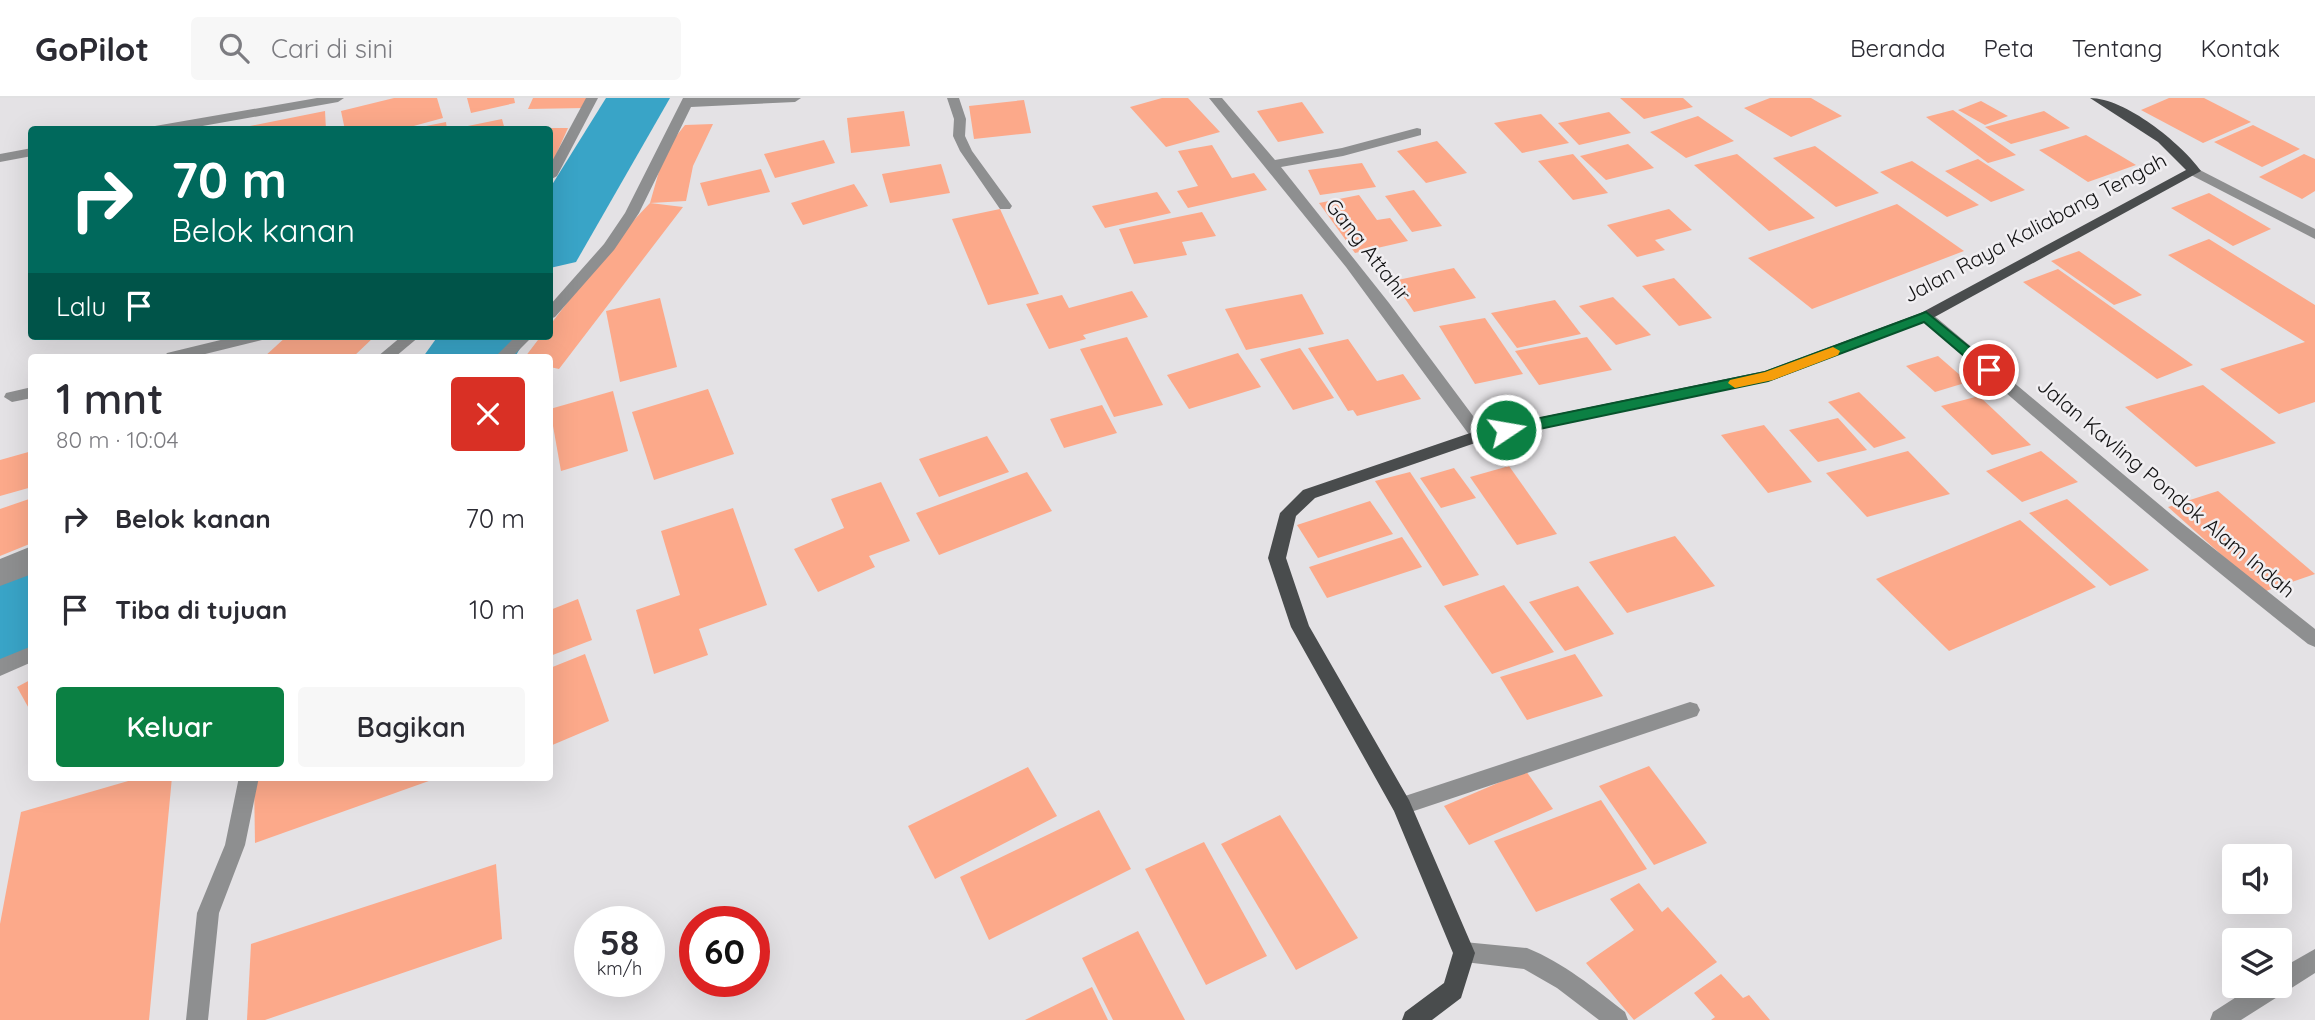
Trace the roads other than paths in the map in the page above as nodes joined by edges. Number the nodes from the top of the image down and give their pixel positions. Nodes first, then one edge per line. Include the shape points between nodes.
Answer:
1 (241, 98) edge
2 (338, 98) edge
3 (592, 98) edge
4 (794, 98) edge
5 (953, 98) edge
6 (1215, 98) edge
7 (2096, 98) edge
8 (689, 100) edge
9 (240, 115) junction
10 (178, 126) edge
11 (1417, 132) dead end
12 (28, 153) edge
13 (0, 158) edge
14 (1273, 164) junction
15 (553, 170) edge
16 (2194, 172) junction
17 (1005, 206) dead end
18 (2315, 235) edge
19 (553, 311) edge
20 (1926, 316) junction
21 (241, 340) edge
22 (407, 340) edge
23 (521, 340) edge
24 (184, 354) edge
25 (389, 354) edge
26 (506, 354) edge
27 (28, 393) edge
28 (12, 397) dead end
29 (1479, 436) junction
30 (28, 555) edge
31 (0, 566) edge
32 (28, 568) edge
33 (0, 579) edge
34 (2315, 639) edge
35 (28, 655) edge
36 (0, 668) edge
37 (1690, 710) dead end
38 (248, 781) edge
39 (1402, 806) junction
40 (1464, 953) junction
41 (2315, 960) edge
42 (2292, 974) edge
43 (2255, 998) edge
44 (197, 1020) edge
45 (1413, 1020) edge
46 (1617, 1020) edge
47 (2221, 1020) edge

1 - 9 street
2 - 9 street
3 - 15 street
4 - 8 street
5 - 17 street via 960,119 958,136
6 - 14 street, Gang Attahir
7 - 16 main road, Jalan Raya Kaliabang Tengah via 2175,148
8 - 19 street via 632,213 609,247
9 - 10 street
11 - 14 street
12 - 13 street
14 - 29 street, Gang Attahir via 1403,328
16 - 18 street
16 - 20 main road, Jalan Raya Kaliabang Tengah
20 - 29 main road, Jalan Raya Kaliabang Tengah via 1768,376
20 - 34 street, Jalan Kavling Pondok Alam Indah via 2167,522
21 - 24 street
22 - 25 street
23 - 26 street
27 - 28 street
29 - 39 main road, Jalan Raya Kaliabang Tengah via 1309,494 1288,513 1277,558 1300,627
30 - 31 street
32 - 33 street
35 - 36 street
37 - 39 street
38 - 44 street via 235,845 208,913
39 - 40 main road, Jalan Raya Kaliabang Tengah
40 - 45 main road via 1453,990
40 - 46 street via 1527,959 1565,979
41 - 42 street
43 - 47 street

